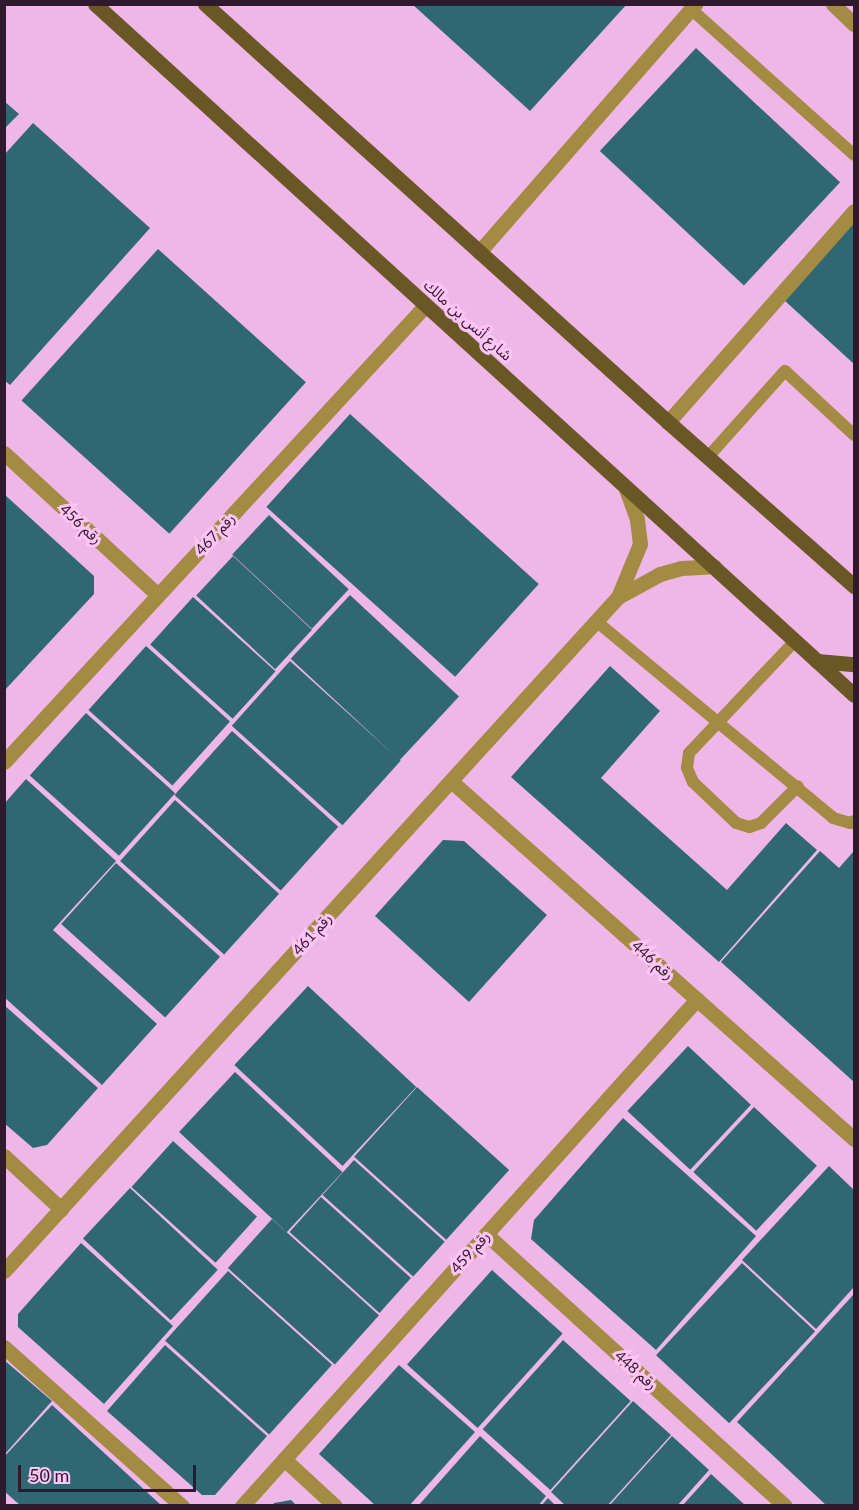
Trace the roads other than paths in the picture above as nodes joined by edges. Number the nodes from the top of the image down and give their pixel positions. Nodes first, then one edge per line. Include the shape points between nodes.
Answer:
1 (95, 4) edge
2 (205, 4) edge
3 (833, 4) edge
4 (693, 7) edge
5 (855, 24) edge
6 (855, 155) edge
7 (855, 211) edge
8 (478, 252) junction
9 (425, 306) junction
10 (668, 422) junction
11 (855, 435) edge
12 (4, 453) edge
13 (708, 457) junction
14 (626, 489) junction
15 (714, 566) junction
16 (855, 586) edge
17 (158, 595) junction
18 (618, 597) junction
19 (596, 621) junction
20 (795, 641) junction
21 (817, 661) junction
22 (855, 664) edge
23 (855, 695) edge
24 (718, 724) junction
25 (4, 762) edge
26 (451, 781) junction
27 (798, 786) junction
28 (855, 821) edge
29 (697, 999) junction
30 (855, 1139) edge
31 (4, 1156) edge
32 (61, 1209) junction
33 (486, 1234) junction
34 (4, 1271) edge
35 (4, 1347) edge
36 (284, 1459) junction
37 (182, 1506) edge
38 (242, 1506) edge
39 (335, 1506) edge
40 (785, 1506) edge

1 - 9 main road, شارع أنس بن مالك
2 - 8 main road
3 - 5 street
4 - 6 lane
4 - 8 street
7 - 10 street
8 - 10 main road
9 - 14 main road, شارع أنس بن مالك
9 - 17 street, رقم 467
10 - 13 main road
11 - 13 lane via 785,371
12 - 17 street, رقم 456
13 - 16 main road
14 - 15 main road, شارع أنس بن مالك
14 - 18 street via 637,519 640,544
15 - 18 street via 660,574
15 - 20 main road, شارع أنس بن مالك
17 - 25 street, رقم 467
18 - 19 street, رقم 461
19 - 24 lane
19 - 26 street, رقم 461
20 - 21 main road, شارع أنس بن مالك
20 - 24 lane
21 - 22 main road
21 - 23 main road, شارع أنس بن مالك
24 - 27 lane
24 - 27 lane via 689,753 687,768 693,782 736,823 749,827 761,823
26 - 29 street, رقم 446
26 - 32 street, رقم 461
27 - 28 lane via 834,818
29 - 30 street, رقم 446
29 - 33 street, رقم 459
31 - 32 street
32 - 34 street, رقم 461
33 - 36 street, رقم 459
33 - 40 street, رقم 448
35 - 37 street
36 - 38 street, رقم 459
36 - 39 street

